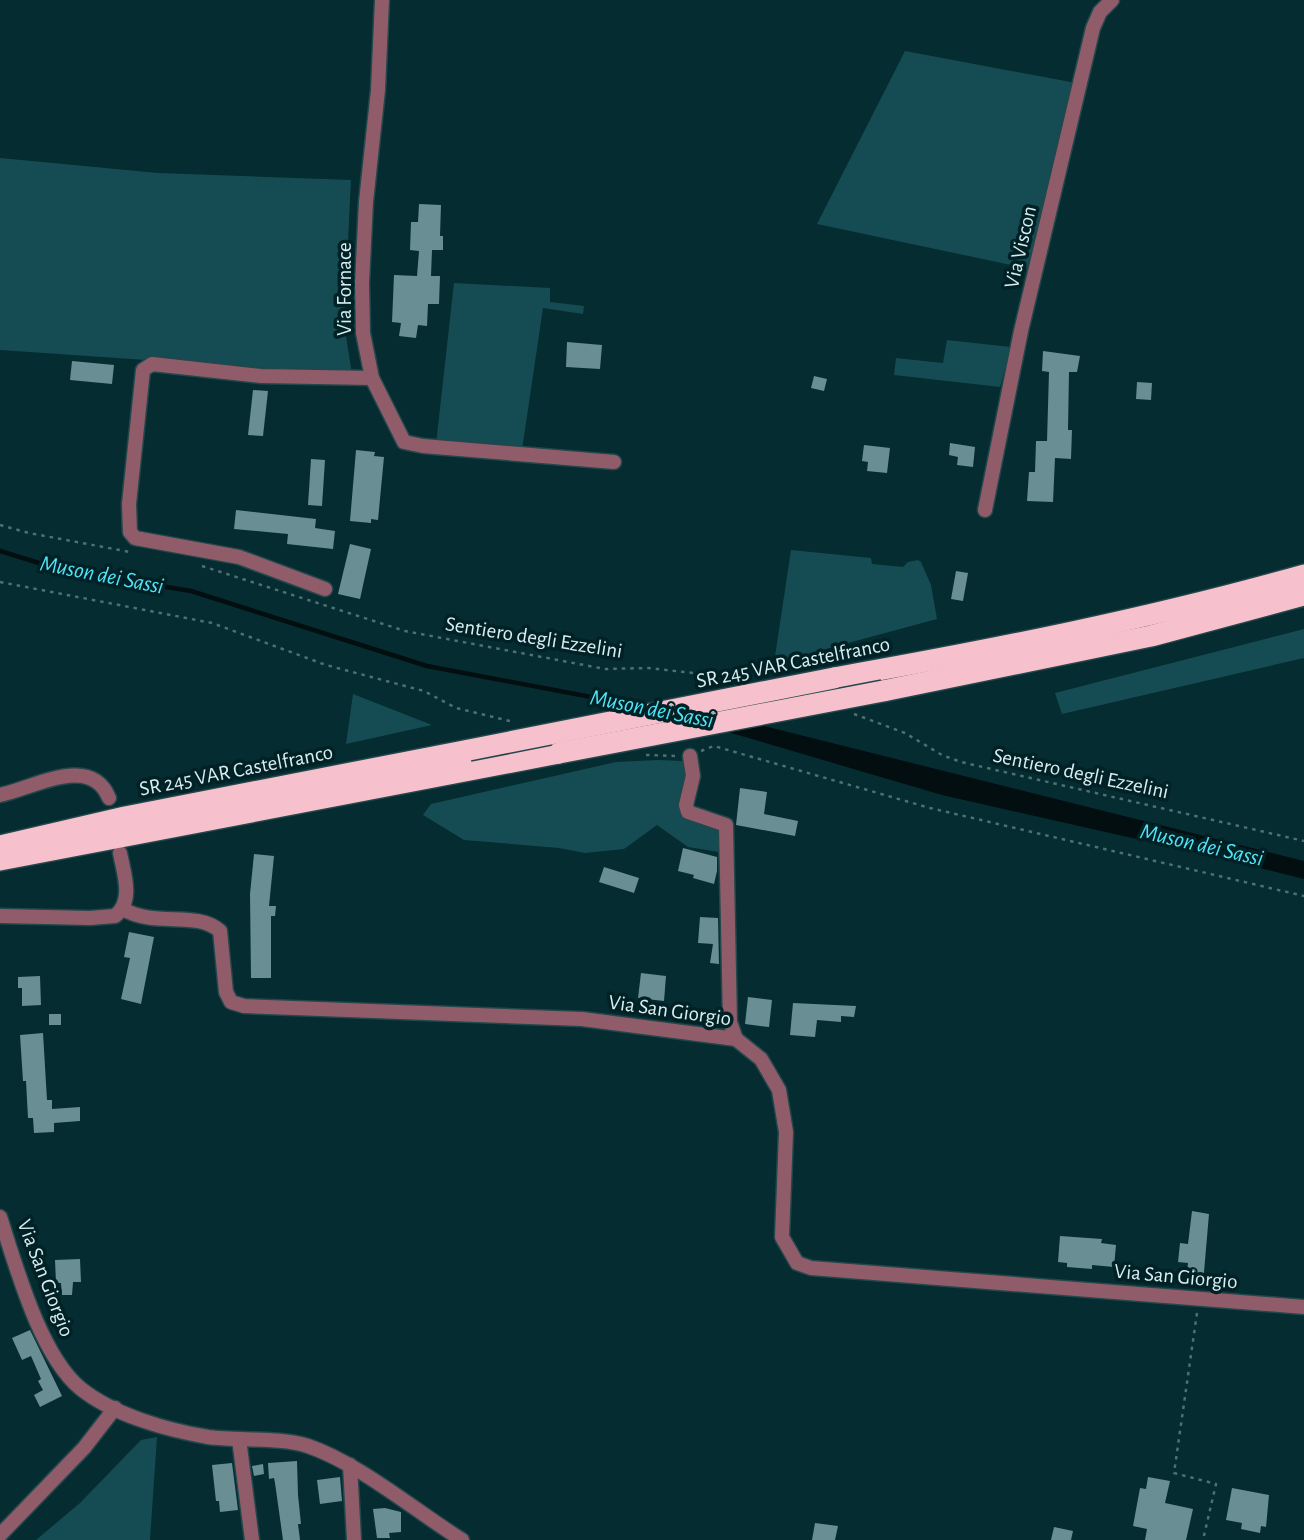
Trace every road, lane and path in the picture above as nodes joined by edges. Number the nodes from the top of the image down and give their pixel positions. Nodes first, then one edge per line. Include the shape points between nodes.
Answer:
1 (382, 0) edge
2 (1112, 0) edge
3 (372, 378) junction
4 (614, 462) dead end
5 (985, 510) dead end
6 (0, 524) edge
7 (133, 553) dead end
8 (197, 564) dead end
9 (1304, 575) edge
10 (325, 589) dead end
11 (1304, 595) edge
12 (733, 680) dead end
13 (852, 713) dead end
14 (690, 756) dead end
15 (0, 795) edge
16 (109, 798) dead end
17 (1304, 841) edge
18 (0, 846) edge
19 (120, 853) dead end
20 (0, 860) edge
21 (123, 909) junction
22 (0, 916) edge
23 (736, 1039) junction
24 (0, 1217) edge
25 (1199, 1299) junction
26 (1304, 1307) edge
27 (115, 1409) junction
28 (239, 1439) junction
29 (350, 1465) junction
30 (433, 1523) junction
31 (0, 1535) edge
32 (252, 1540) edge
33 (354, 1540) edge
34 (433, 1540) edge
35 (462, 1540) edge
36 (1203, 1540) edge

1 - 3 street, Via Fornace via 362,283 363,333
2 - 5 street, Via Viscon via 1093,27 1021,331
3 - 4 street, Via Fornace via 404,442
3 - 10 street via 261,376 152,364 143,370 130,532 135,538 239,557
6 - 7 path
8 - 12 path, Sentiero degli Ezzelini via 405,631 605,669 648,668
9 - 18 highway, SR 245 VAR Castelfranco, bridge via 1103,627 125,817
11 - 20 highway, bridge via 1151,636 883,691
13 - 17 path, Sentiero degli Ezzelini via 961,762
14 - 23 street via 693,776 688,812 726,825 730,1022
15 - 16 street via 81,774 98,780
19 - 21 street via 127,895
21 - 22 street via 115,916 90,919
21 - 23 street, Via San Giorgio via 145,919 212,924 220,931 226,992 231,1002 244,1006 582,1019
23 - 25 street, Via San Giorgio via 761,1059 779,1090 786,1132 782,1237 797,1263 811,1268
24 - 27 street, Via San Giorgio via 50,1349 78,1387
25 - 26 street, Via San Giorgio
25 - 36 path via 1174,1473 1216,1484
27 - 28 street, Via San Giorgio via 186,1433
27 - 31 street via 101,1430
28 - 29 street, Via San Giorgio via 306,1446
28 - 32 street
29 - 30 street, Via San Giorgio
29 - 33 street
30 - 34 street
30 - 35 street, Via San Giorgio

